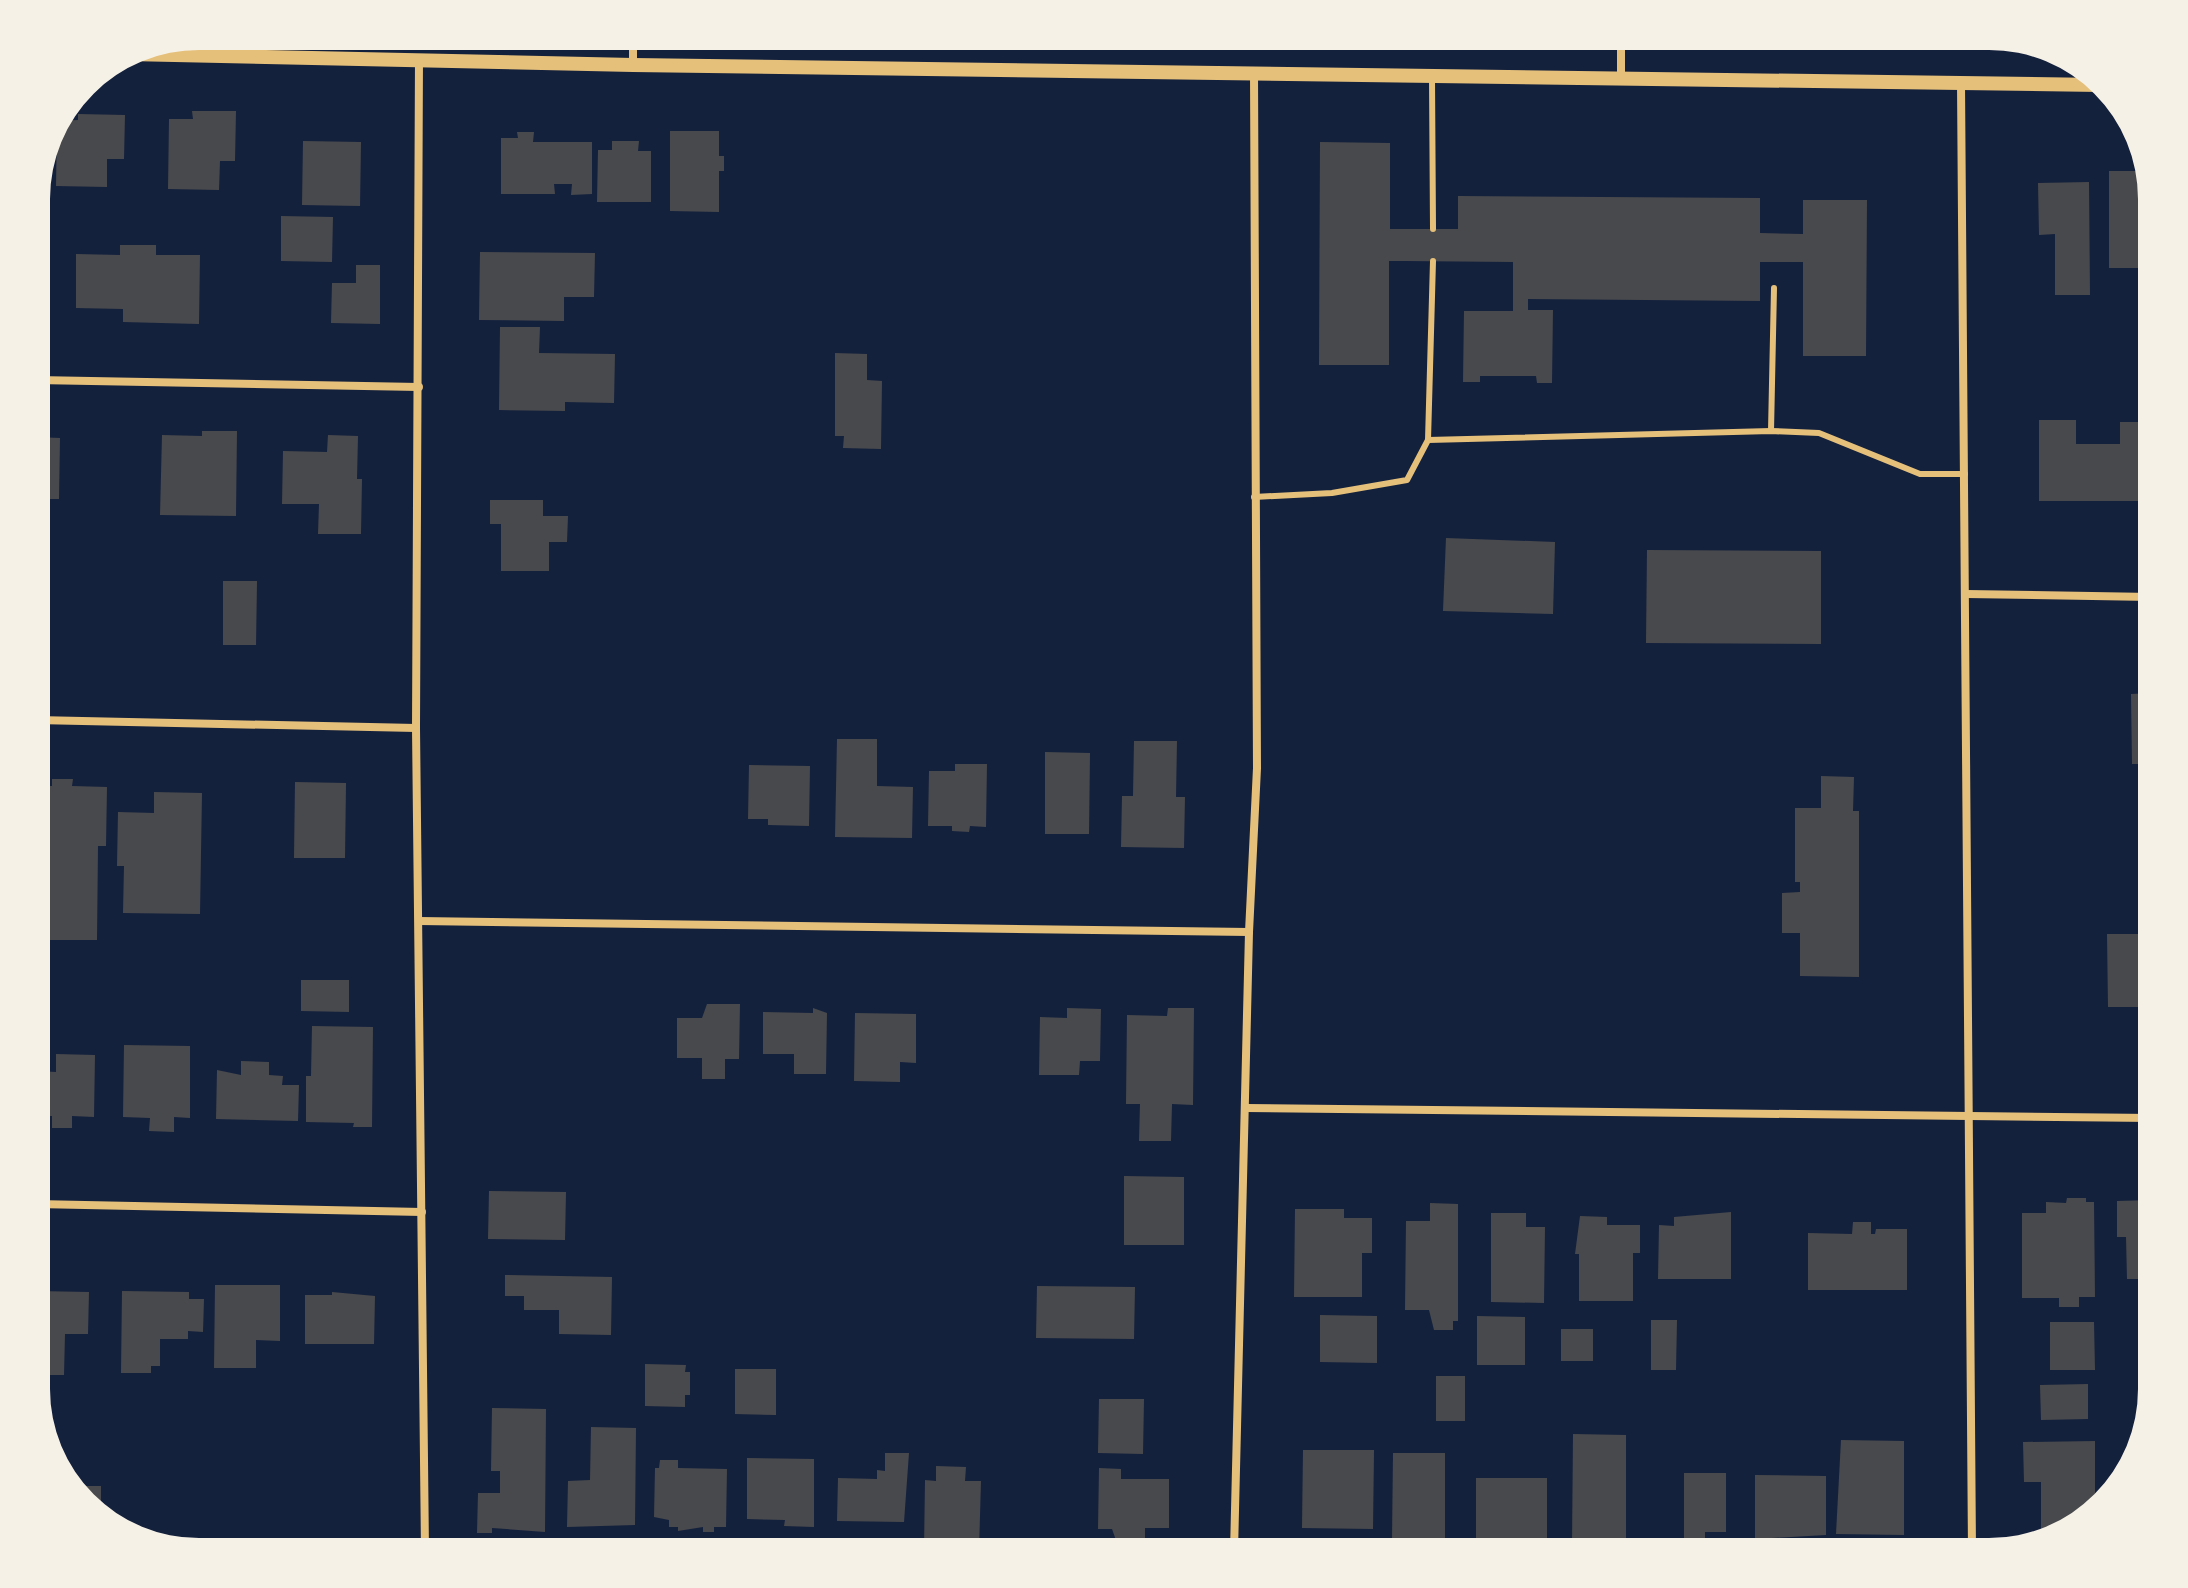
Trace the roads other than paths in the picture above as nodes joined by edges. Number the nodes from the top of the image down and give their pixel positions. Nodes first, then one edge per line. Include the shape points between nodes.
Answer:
1 (633, 50) edge
2 (1621, 50) edge
3 (164, 54) edge
4 (419, 58) junction
5 (633, 65) junction
6 (1254, 72) junction
7 (1432, 75) junction
8 (1621, 78) junction
9 (1961, 83) junction
10 (2084, 85) edge
11 (1433, 229) dead end
12 (1433, 261) dead end
13 (1774, 288) dead end
14 (50, 380) edge
15 (419, 387) junction
16 (1771, 431) junction
17 (1428, 440) junction
18 (1965, 474) junction
19 (1254, 497) junction
20 (1966, 594) junction
21 (2138, 597) edge
22 (50, 720) edge
23 (416, 728) junction
24 (419, 921) junction
25 (1249, 932) junction
26 (1246, 1108) junction
27 (1971, 1116) junction
28 (2138, 1118) edge
29 (50, 1204) edge
30 (422, 1212) junction
31 (425, 1538) edge
32 (1234, 1538) edge
33 (1972, 1538) edge

1 - 5 street
2 - 8 street
3 - 4 street
4 - 5 street
4 - 15 street
5 - 6 street
6 - 7 street
6 - 19 street
7 - 8 street
7 - 11 lane
8 - 9 street
9 - 10 street
9 - 18 street
12 - 17 lane
13 - 16 lane
14 - 15 street
15 - 23 street
16 - 17 lane
16 - 18 lane via 1819,433 1920,474
17 - 19 lane via 1407,480 1332,493
18 - 20 street
19 - 25 street via 1257,768
20 - 21 street
20 - 27 street
22 - 23 street
23 - 24 street
24 - 25 street
24 - 30 street
25 - 26 street
26 - 27 street
26 - 32 street
27 - 28 street
27 - 33 street
29 - 30 street
30 - 31 street

